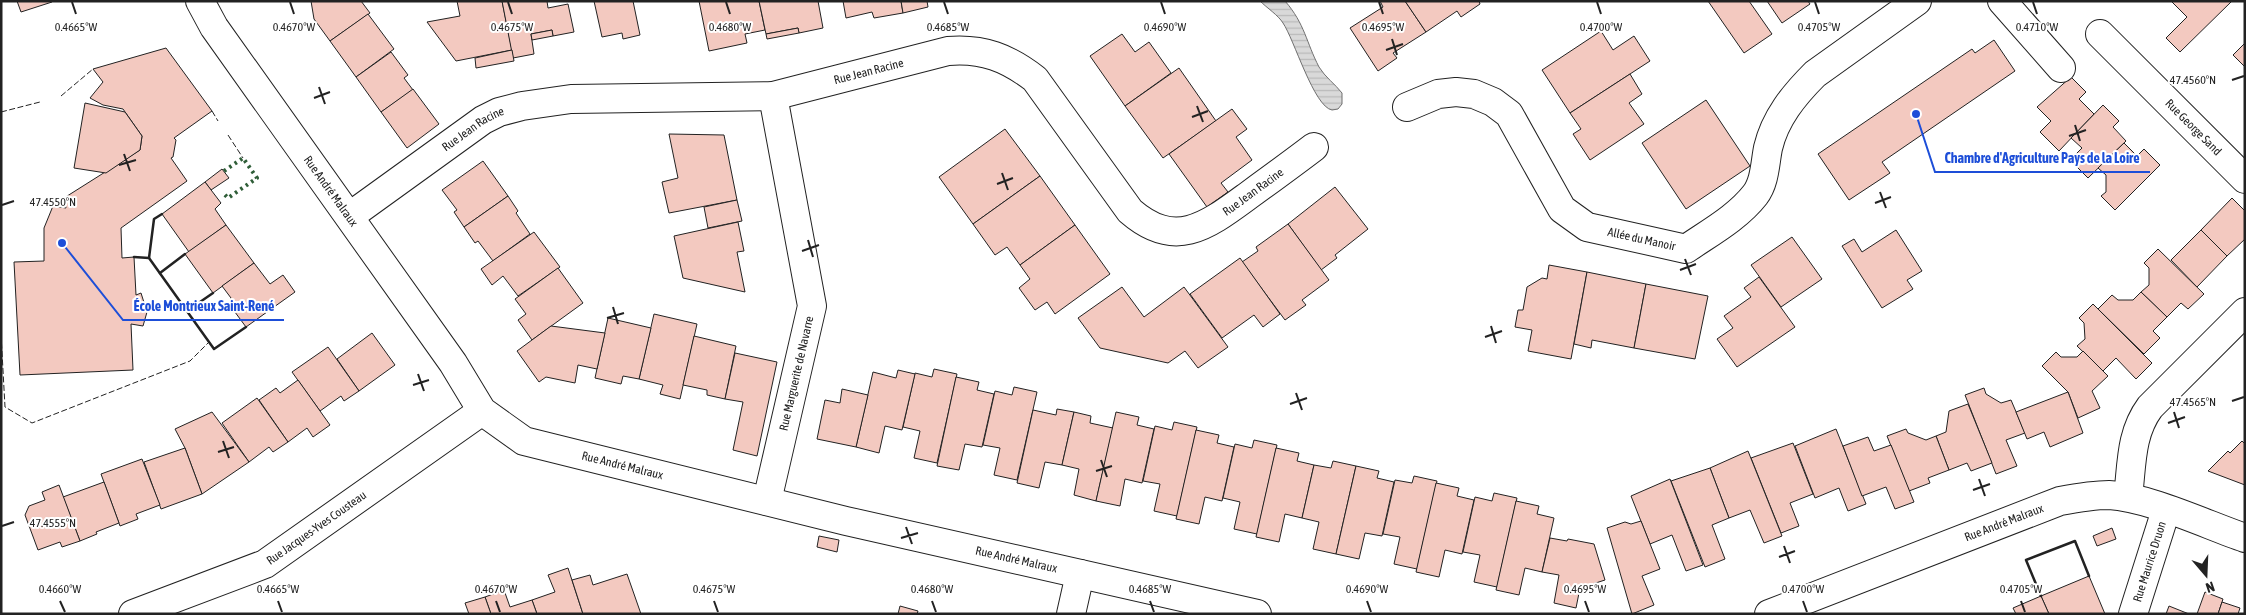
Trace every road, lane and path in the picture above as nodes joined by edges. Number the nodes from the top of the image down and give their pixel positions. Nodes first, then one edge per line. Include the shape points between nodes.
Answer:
1 (200, 1) edge
2 (1917, 1) edge
3 (2002, 1) edge
4 (2100, 34) dead end
5 (2060, 68) dead end
6 (773, 96) junction
7 (1407, 106) dead end
8 (1314, 147) dead end
9 (2245, 179) edge
10 (350, 216) junction
11 (2245, 312) edge
12 (482, 411) junction
13 (2128, 497) junction
14 (767, 502) junction
15 (2166, 510) junction
16 (2245, 538) edge
17 (1080, 574) junction
18 (133, 614) edge
19 (1071, 614) edge
20 (1258, 614) edge
21 (1769, 614) edge
22 (2133, 614) edge

1 - 10 street, Rue André Malraux via 214,27
2 - 7 street, Allée du Manoir via 1815,74 1800,89 1777,123 1756,194 1741,210 1686,250 1587,227 1562,208 1509,114 1493,102 1474,94 1456,92 1438,94
3 - 5 street
4 - 9 street, Rue George Sand
6 - 8 street, Rue Jean Racine via 948,50 998,55 1035,79 1130,212 1141,221 1169,232 1205,226
6 - 10 street, Rue Jean Racine via 571,99 499,112 483,120
6 - 14 street, Rue Marguerite de Navarre via 812,306
10 - 12 street, Rue André Malraux via 453,363
11 - 13 street via 2141,419 2133,445
12 - 14 street, Rue André Malraux via 524,441
12 - 18 street, Rue Jacques-Yves Cousteau via 265,564
13 - 15 street, Rue André Malraux
13 - 21 street, Rue André Malraux via 2094,496 2060,502
14 - 17 street, Rue André Malraux
15 - 16 street, Rue André Malraux
15 - 22 street, Rue Maurice Druon
17 - 19 street
17 - 20 street, Rue André Malraux

